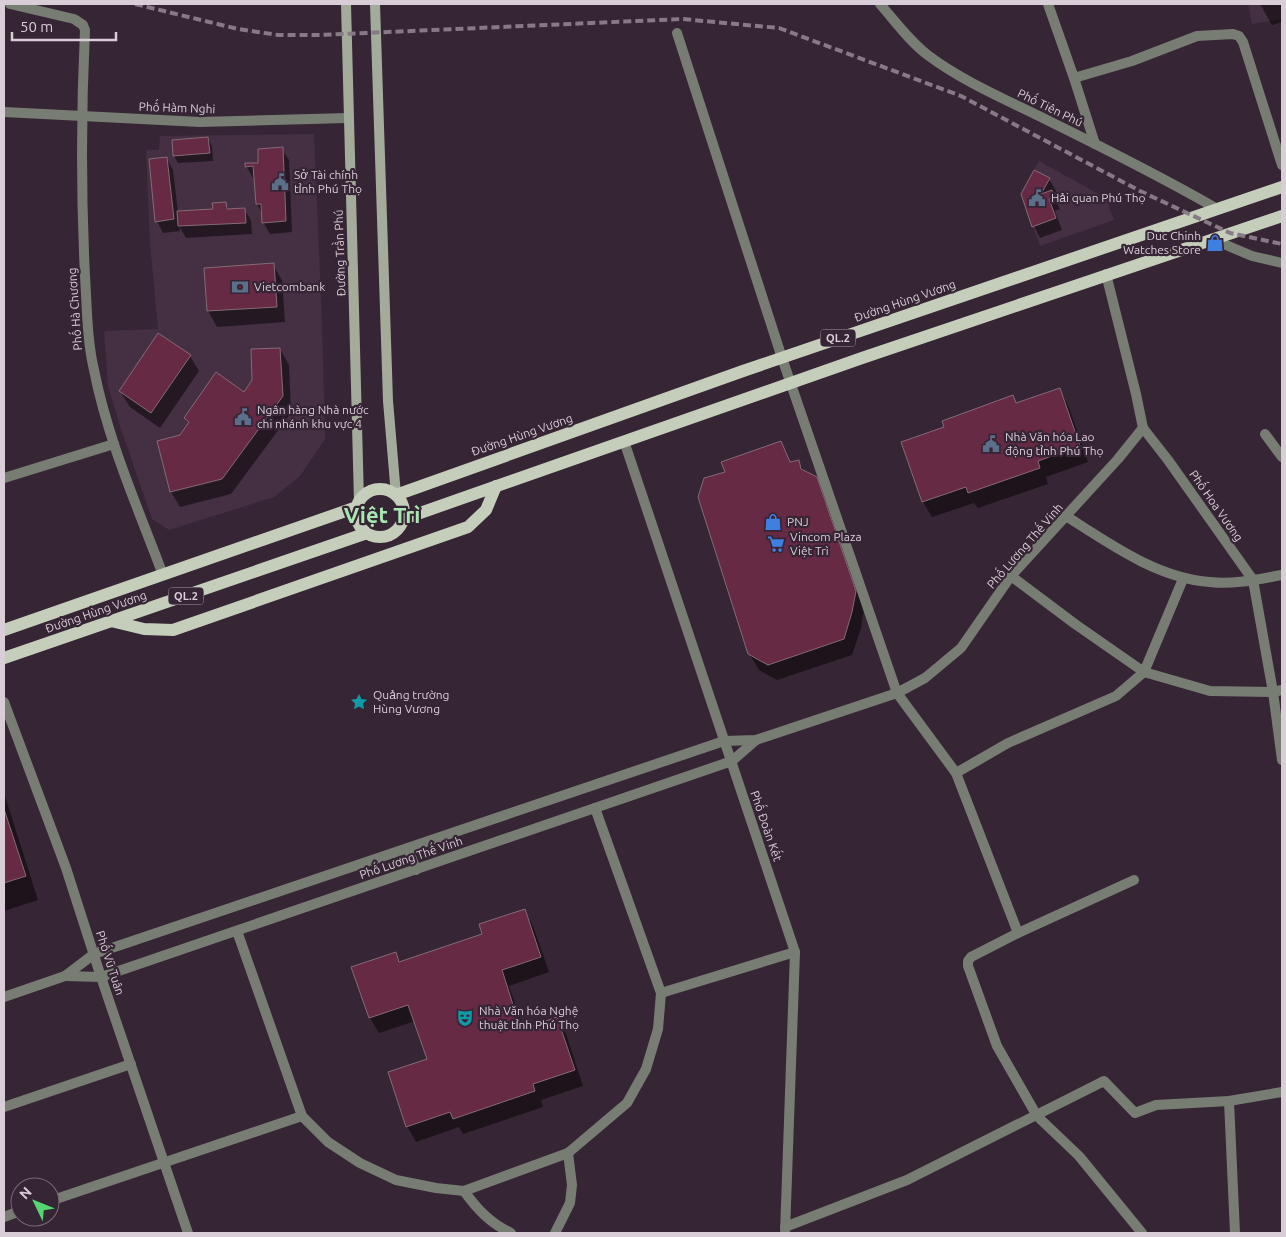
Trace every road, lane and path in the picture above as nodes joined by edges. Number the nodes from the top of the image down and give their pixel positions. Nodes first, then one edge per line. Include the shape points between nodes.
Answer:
1 (10, 4) edge
2 (346, 4) edge
3 (375, 4) edge
4 (880, 4) edge
5 (1048, 4) edge
6 (677, 33) dead end
7 (1074, 78) junction
8 (4, 112) edge
9 (81, 115) junction
10 (348, 118) junction
11 (1095, 144) junction
12 (1282, 165) edge
13 (1282, 187) edge
14 (1217, 209) junction
15 (1282, 216) edge
16 (1212, 239) junction
17 (1282, 263) edge
18 (1106, 274) junction
19 (782, 358) junction
20 (791, 383) junction
21 (1143, 428) junction
22 (1265, 434) dead end
23 (624, 441) junction
24 (114, 444) junction
25 (1282, 457) edge
26 (4, 478) edge
27 (496, 486) junction
28 (396, 495) junction
29 (358, 504) junction
30 (1066, 516) junction
31 (403, 519) junction
32 (367, 532) junction
33 (163, 575) junction
34 (1282, 575) edge
35 (1011, 576) junction
36 (1183, 579) junction
37 (1253, 580) junction
38 (111, 621) junction
39 (4, 630) edge
40 (4, 658) edge
41 (1144, 672) junction
42 (1278, 691) edge
43 (897, 693) junction
44 (4, 702) edge
45 (756, 740) junction
46 (724, 741) junction
47 (1282, 760) edge
48 (732, 762) junction
49 (956, 773) junction
50 (596, 808) junction
51 (408, 848) junction
52 (416, 870) junction
53 (1134, 880) dead end
54 (237, 931) junction
55 (1018, 932) junction
56 (796, 952) junction
57 (94, 954) junction
58 (65, 976) junction
59 (101, 977) junction
60 (661, 994) junction
61 (4, 997) edge
62 (131, 1064) junction
63 (1282, 1092) edge
64 (1229, 1101) junction
65 (4, 1107) edge
66 (302, 1116) junction
67 (1037, 1116) junction
68 (568, 1153) junction
69 (164, 1162) junction
70 (464, 1191) junction
71 (60, 1198) edge
72 (785, 1230) edge
73 (188, 1233) edge
74 (511, 1233) edge
75 (554, 1233) edge
76 (1142, 1233) edge
77 (1235, 1233) edge

1 - 9 street, Phố Hà Chương via 74,19 83,25
2 - 10 main road, Đường Trần Phú
3 - 28 main road via 388,401
4 - 11 street, Phố Tiên Phú via 912,40 941,65
5 - 7 street, Phố Tiên Phú
6 - 19 street
7 - 11 street, Phố Tiên Phú
7 - 12 street via 1132,61 1197,36 1239,36
8 - 9 street, Phố Hàm Nghi
9 - 10 street, Phố Hàm Nghi via 200,122
9 - 24 street, Phố Hà Chương via 89,344
10 - 29 main road, Đường Trần Phú
11 - 14 street
13 - 14 main road, Đường Hùng Vương / QL.2
14 - 19 main road, Đường Hùng Vương / QL.2
15 - 16 main road, QL.2
16 - 17 street via 1252,256
16 - 18 main road, QL.2
18 - 20 main road, QL.2
18 - 21 street, Phố Hoa Vương
19 - 20 street
19 - 28 main road, Đường Hùng Vương / QL.2
20 - 23 main road, QL.2
20 - 43 street
21 - 30 street, Phố Lương Thế Vinh
21 - 37 street, Phố Hoa Vương
22 - 25 street
23 - 27 main road, QL.2
23 - 46 street, Phố Đoàn Kết
24 - 26 street
24 - 33 street, Phố Hà Chương
27 - 31 main road, QL.2
27 - 38 main road via 486,510 468,527 366,564 173,630 144,629
28 - 29 main road, QL.2 via 385,489 376,489 365,494
28 - 31 main road via 403,506
29 - 32 main road via 358,521
29 - 33 main road, Đường Hùng Vương / QL.2
30 - 35 street, Phố Lương Thế Vinh
30 - 36 street via 1113,546
31 - 32 main road, QL.2 via 398,528 388,535
32 - 38 main road, Đường Hùng Vương / QL.2
33 - 39 main road, Đường Hùng Vương / QL.2
34 - 37 street
35 - 41 street
35 - 43 street, Phố Lương Thế Vinh via 961,648 925,678
36 - 37 street via 1212,583
36 - 41 street
37 - 42 street, Phố Hoa Vương
38 - 40 main road, Đường Hùng Vương / QL.2
41 - 42 street via 1210,691
41 - 49 street via 1116,696 1008,743
42 - 47 street, Phố Hoa Vương
43 - 45 street, Phố Lương Thế Vinh
43 - 49 street
44 - 57 street, Phố Vũ Tuân via 66,868
45 - 46 street, Phố Lương Thế Vinh
45 - 48 street, Phố Lương Thế Vinh
46 - 48 street, Phố Đoàn Kết
46 - 51 street, Phố Lương Thế Vinh
48 - 50 street, Phố Lương Thế Vinh
48 - 56 street, Phố Đoàn Kết
49 - 55 street
50 - 52 street, Phố Lương Thế Vinh
50 - 60 street
51 - 52 street
51 - 57 street, Phố Lương Thế Vinh
52 - 54 street, Phố Lương Thế Vinh
53 - 55 street
54 - 59 street, Phố Lương Thế Vinh
54 - 66 street
55 - 67 street via 971,957 968,966 997,1046
56 - 60 street
56 - 72 street, Phố Đoàn Kết
57 - 58 street, Phố Lương Thế Vinh
57 - 59 street, Phố Vũ Tuân
58 - 59 street, Phố Lương Thế Vinh
58 - 61 street, Phố Lương Thế Vinh
59 - 62 street, Phố Vũ Tuân
60 - 68 street via 658,1029 646,1069 627,1103
62 - 65 street
62 - 69 street, Phố Vũ Tuân
63 - 64 street
64 - 67 street via 1156,1105 1135,1113 1104,1081
64 - 77 street
66 - 69 street
66 - 70 street via 328,1142 360,1163 396,1180
67 - 72 street via 907,1180
67 - 76 street via 1079,1156
68 - 70 street
68 - 75 street via 572,1184 570,1202
69 - 71 street
69 - 73 street, Phố Vũ Tuân
70 - 74 street via 480,1211

